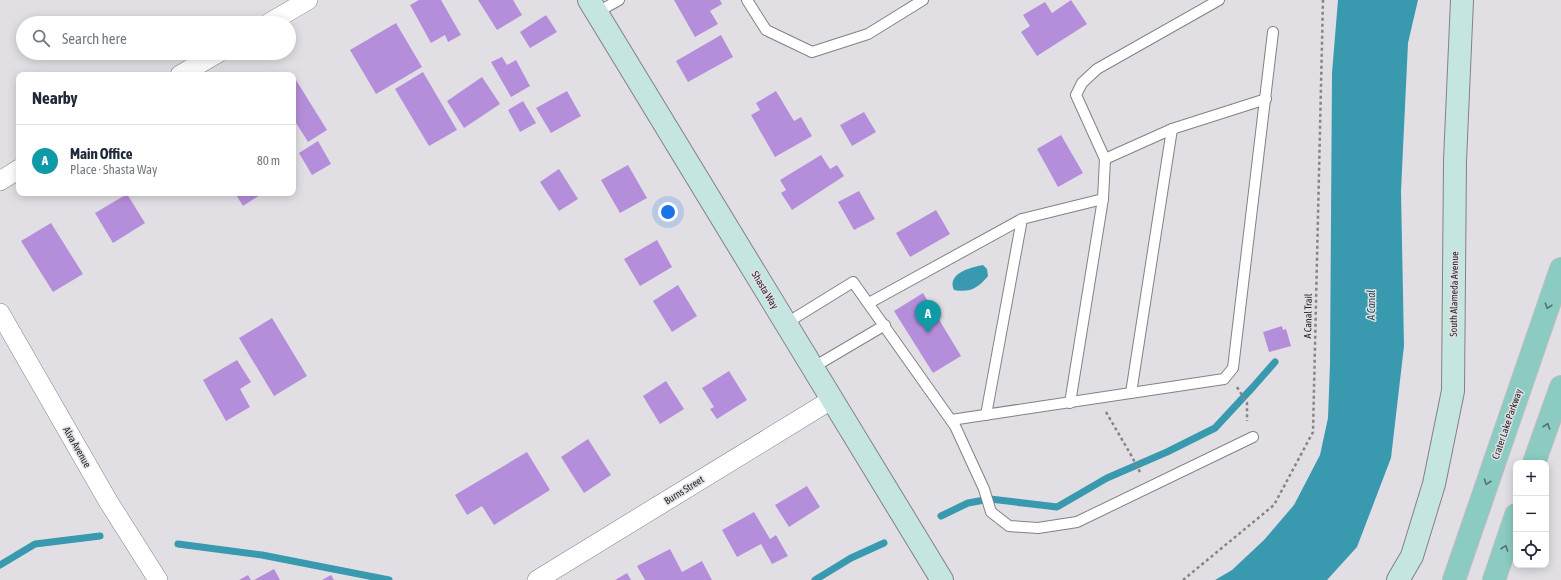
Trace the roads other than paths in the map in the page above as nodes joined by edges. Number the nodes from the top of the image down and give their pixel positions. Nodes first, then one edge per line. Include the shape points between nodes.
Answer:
1 (308, 0) edge
2 (618, 0) edge
3 (747, 0) edge
4 (923, 0) edge
5 (1219, 0) edge
6 (1462, 0) edge
7 (592, 6) edge
8 (281, 16) edge
9 (1273, 32) dead end
10 (206, 60) edge
11 (185, 72) edge
12 (1266, 99) junction
13 (1172, 129) junction
14 (1105, 159) junction
15 (16, 171) edge
16 (0, 181) edge
17 (1103, 199) junction
18 (1022, 219) junction
19 (1561, 269) edge
20 (869, 303) junction
21 (0, 313) edge
22 (785, 324) junction
23 (885, 325) junction
24 (812, 368) junction
25 (1561, 387) edge
26 (1131, 393) junction
27 (831, 400) junction
28 (1070, 403) junction
29 (986, 415) junction
30 (951, 420) junction
31 (1254, 437) dead end
32 (1535, 460) edge
33 (1513, 524) edge
34 (546, 578) edge
35 (158, 580) edge
36 (942, 580) edge
37 (1398, 580) edge
38 (1454, 580) edge
39 (1494, 580) edge

1 - 8 street
2 - 7 lane
3 - 4 lane via 766,30 812,52 868,34
5 - 14 lane via 1097,69 1082,83 1076,95
6 - 37 main road, South Alameda Avenue via 1455,161 1453,391 1434,484 1412,556
7 - 22 main road, Shasta Way
9 - 12 lane
10 - 11 street
12 - 13 lane
12 - 26 lane via 1233,368 1224,379
13 - 14 lane
13 - 26 lane
14 - 17 lane
15 - 16 street
17 - 18 lane
17 - 28 lane
18 - 20 lane
18 - 29 lane
19 -> 38 main road, Crater Lake Parkway
20 - 22 lane via 853,282
20 - 23 lane
21 - 35 street, Alva Avenue via 108,501
22 - 24 main road, Shasta Way
23 - 24 lane
23 - 30 lane
24 - 27 main road, Shasta Way
32 -> 25 main road
26 - 28 lane
27 - 34 street, Burns Street
27 - 36 main road, Shasta Way
28 - 29 lane
29 - 30 lane
30 - 31 lane via 984,489 991,512 1009,526 1038,528 1077,522
39 -> 33 main road

